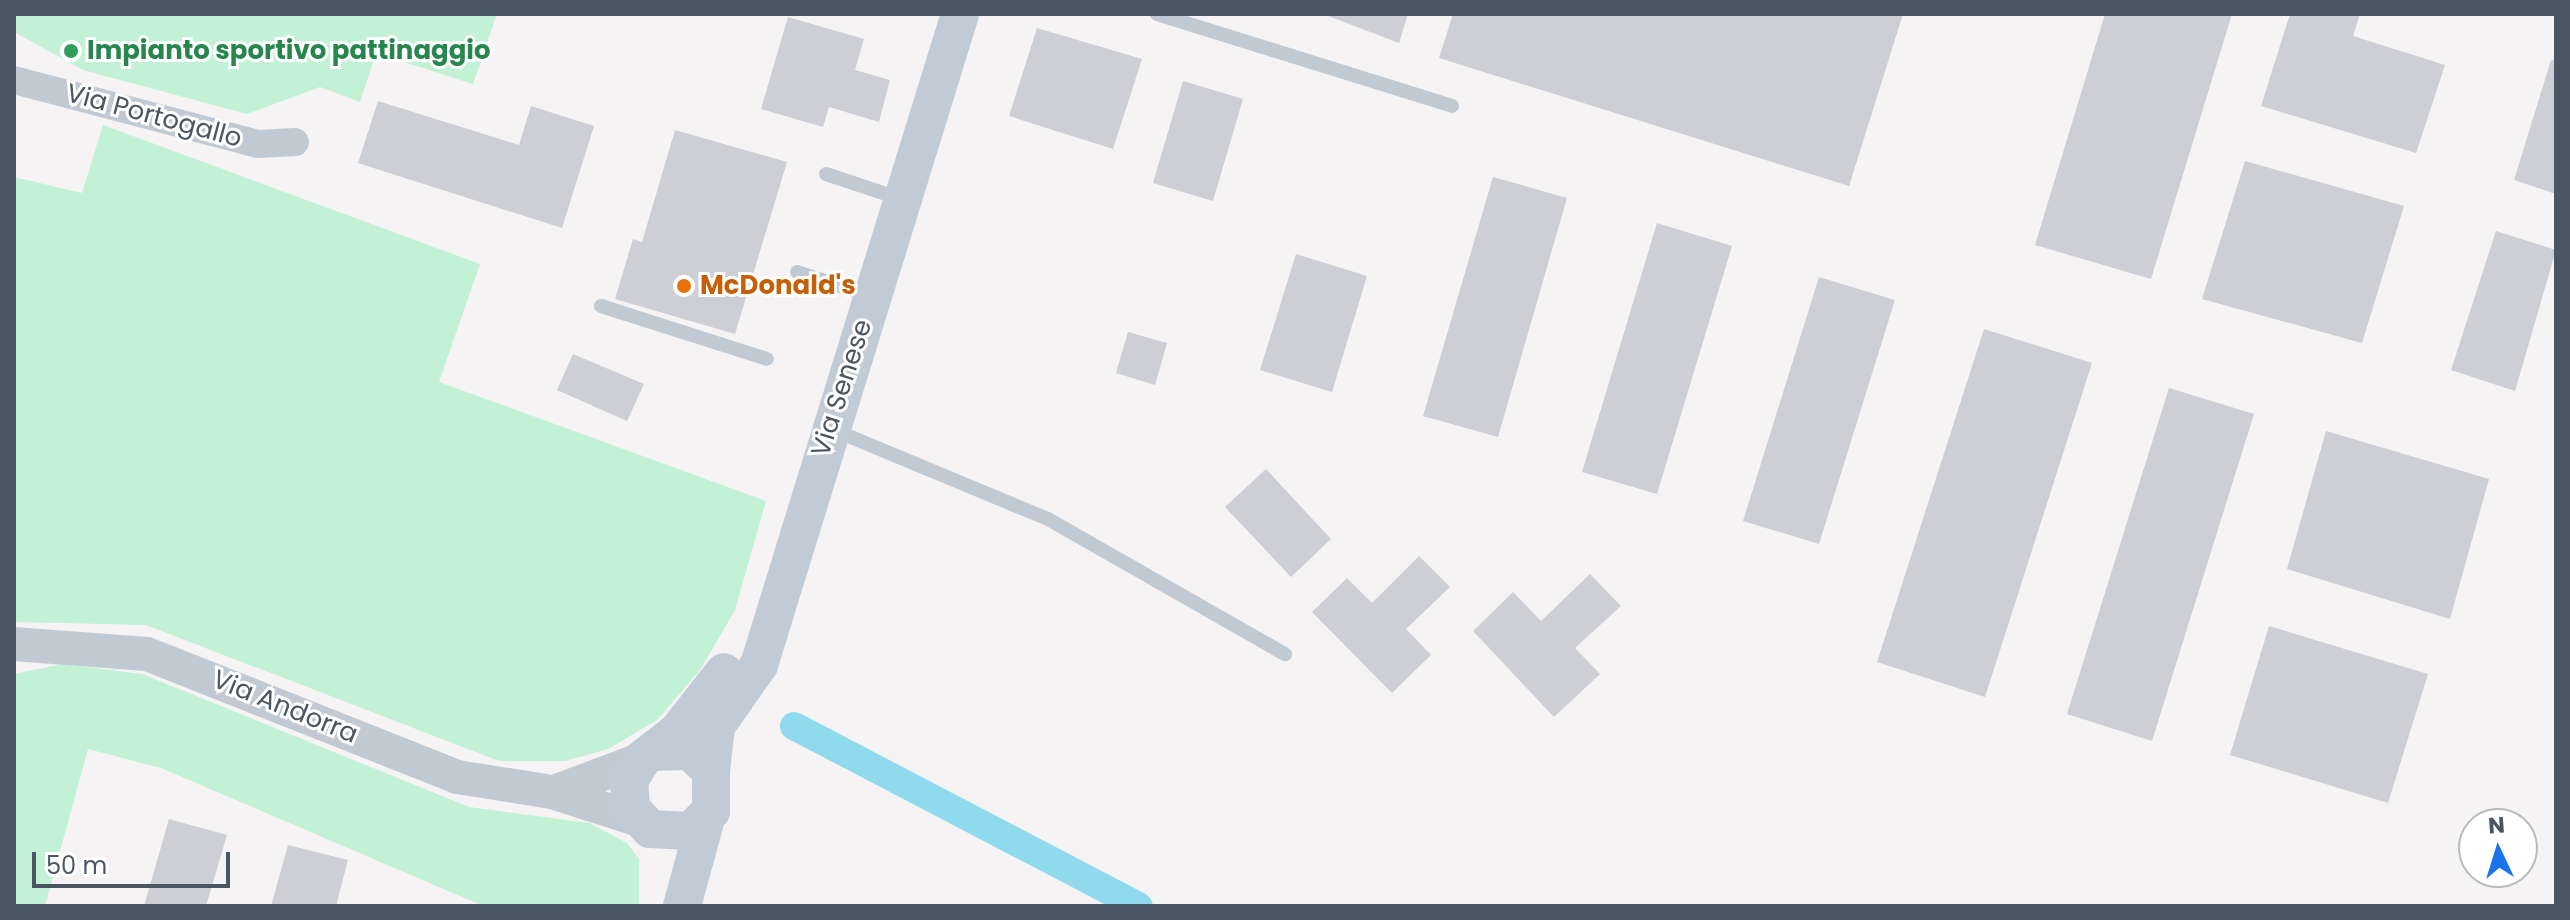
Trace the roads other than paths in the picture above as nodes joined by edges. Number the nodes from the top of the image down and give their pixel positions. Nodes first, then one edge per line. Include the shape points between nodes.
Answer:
1 (960, 14) edge
2 (1157, 14) edge
3 (14, 80) edge
4 (1452, 106) dead end
5 (295, 142) dead end
6 (826, 174) dead end
7 (901, 199) junction
8 (797, 272) dead end
9 (871, 297) junction
10 (601, 306) dead end
11 (767, 359) dead end
12 (830, 428) junction
13 (781, 578) junction
14 (14, 644) edge
15 (1285, 654) dead end
16 (647, 756) junction
17 (711, 771) junction
18 (552, 792) junction
19 (706, 818) junction
20 (644, 824) junction
21 (662, 906) edge
22 (682, 906) edge

1 - 7 main road, Via Senese
2 - 4 lane
3 - 5 street, Via Portogallo via 258,144
6 - 7 lane
7 - 9 main road, Via Senese
8 - 9 lane
9 - 12 main road, Via Senese
10 - 11 lane
12 - 13 main road, Via Senese
12 - 15 lane via 1048,519
13 - 16 main road, Via Senese via 705,699
13 - 17 main road, Via Senese via 759,665 716,726
14 - 18 street, Via Andorra via 147,654 457,777
16 - 17 main road via 690,751
16 - 18 street, Via Andorra
16 - 20 main road, Via Senese via 628,794
17 - 19 main road, Via Senese via 715,798
18 - 20 street, Via Andorra
19 - 20 main road via 677,835
19 - 22 main road, Via Senese
20 - 21 main road, Via Senese via 665,863

